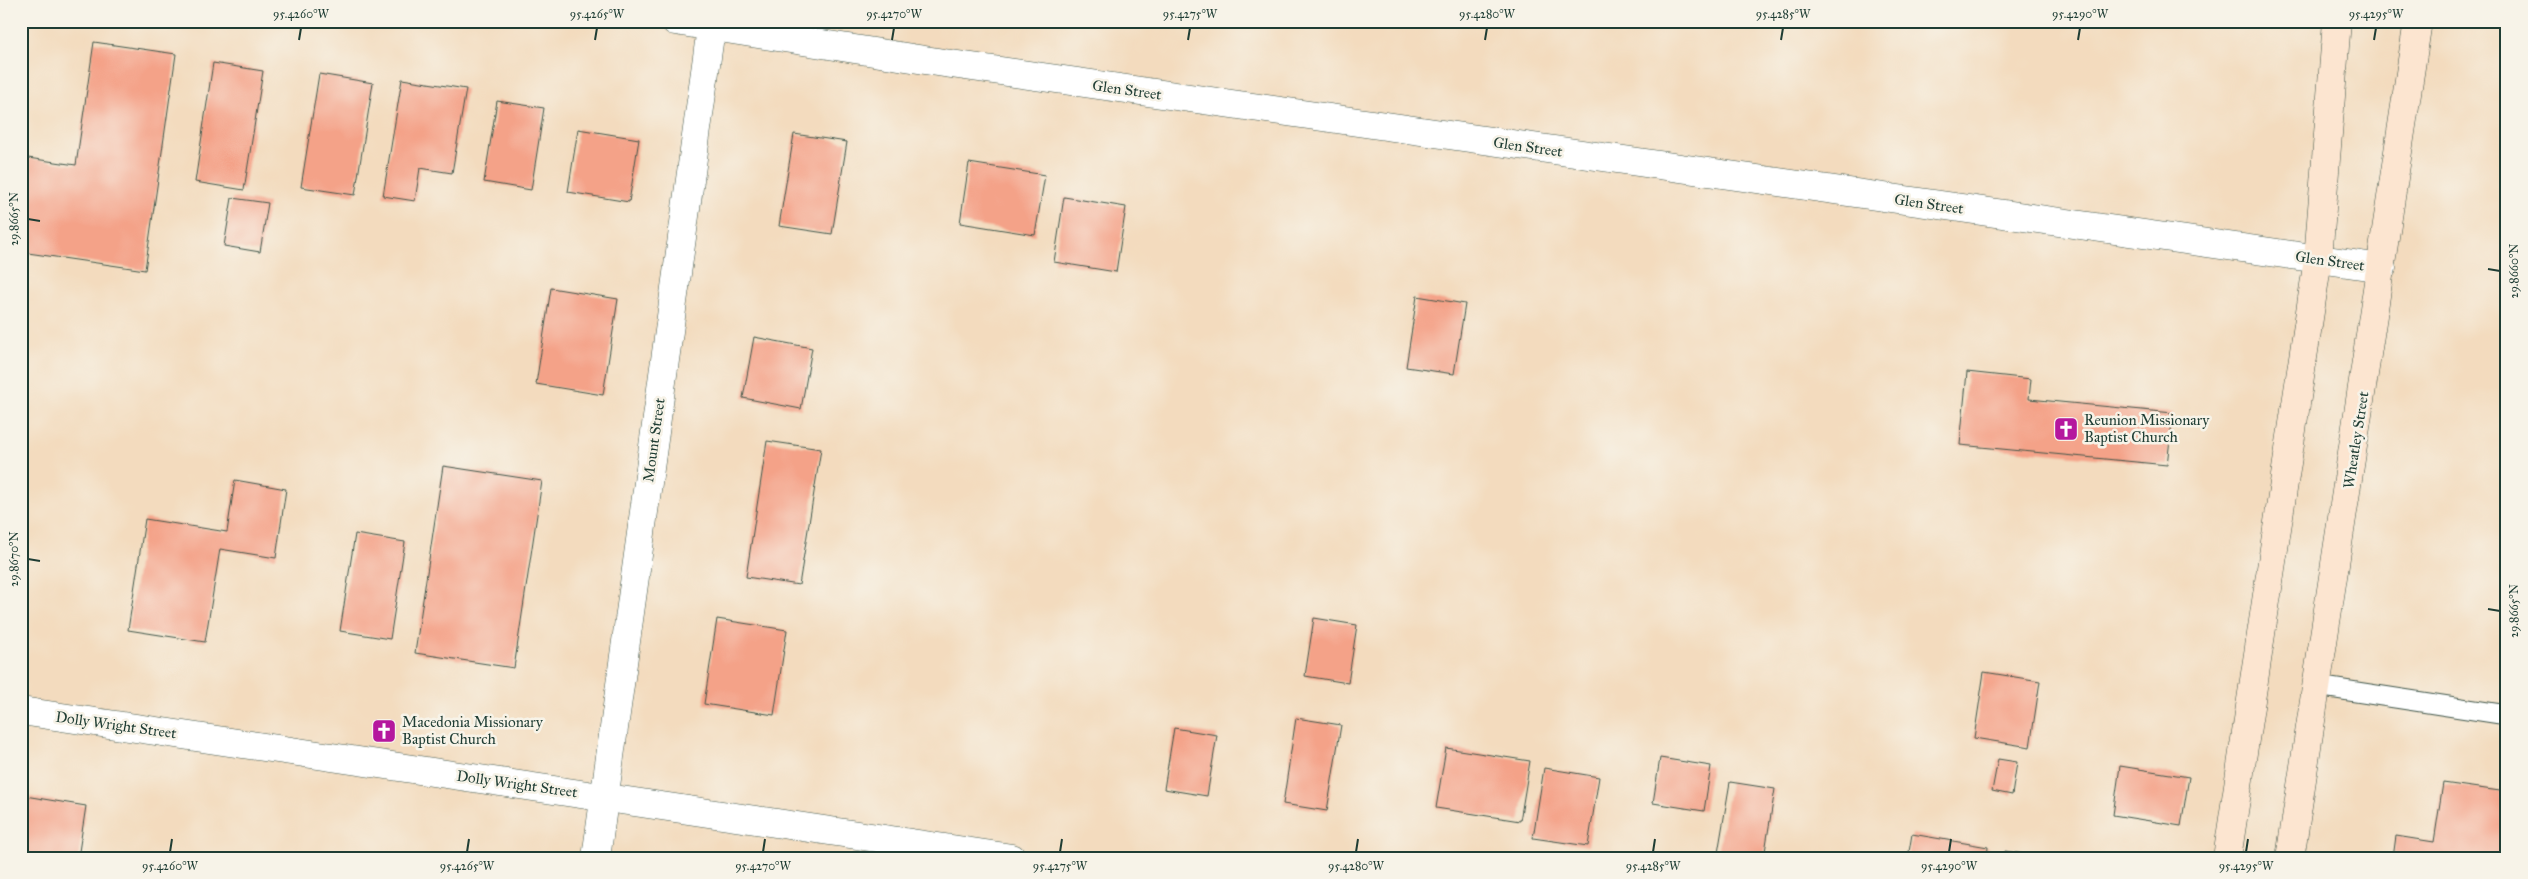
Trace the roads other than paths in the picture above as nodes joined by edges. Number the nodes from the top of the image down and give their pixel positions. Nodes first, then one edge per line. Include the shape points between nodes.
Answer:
1 (675, 21) edge
2 (2337, 21) edge
3 (2418, 21) edge
4 (712, 24) edge
5 (2318, 259) junction
6 (2382, 268) junction
7 (2317, 686) junction
8 (21, 712) edge
9 (2507, 715) edge
10 (605, 797) junction
11 (596, 858) edge
12 (1012, 858) edge
13 (2227, 858) edge
14 (2290, 858) edge

1 - 4 street, Glen Street
2 - 5 main road
3 - 6 main road, Wheatley Street
4 - 5 street, Glen Street via 944,64
4 - 10 street, Mount Street
5 - 6 street, Glen Street
5 - 13 main road
6 - 7 main road, Wheatley Street
7 - 9 lane
7 - 14 main road, Wheatley Street
8 - 10 street, Dolly Wright Street
10 - 11 street, Mount Street
10 - 12 street, Dolly Wright Street

